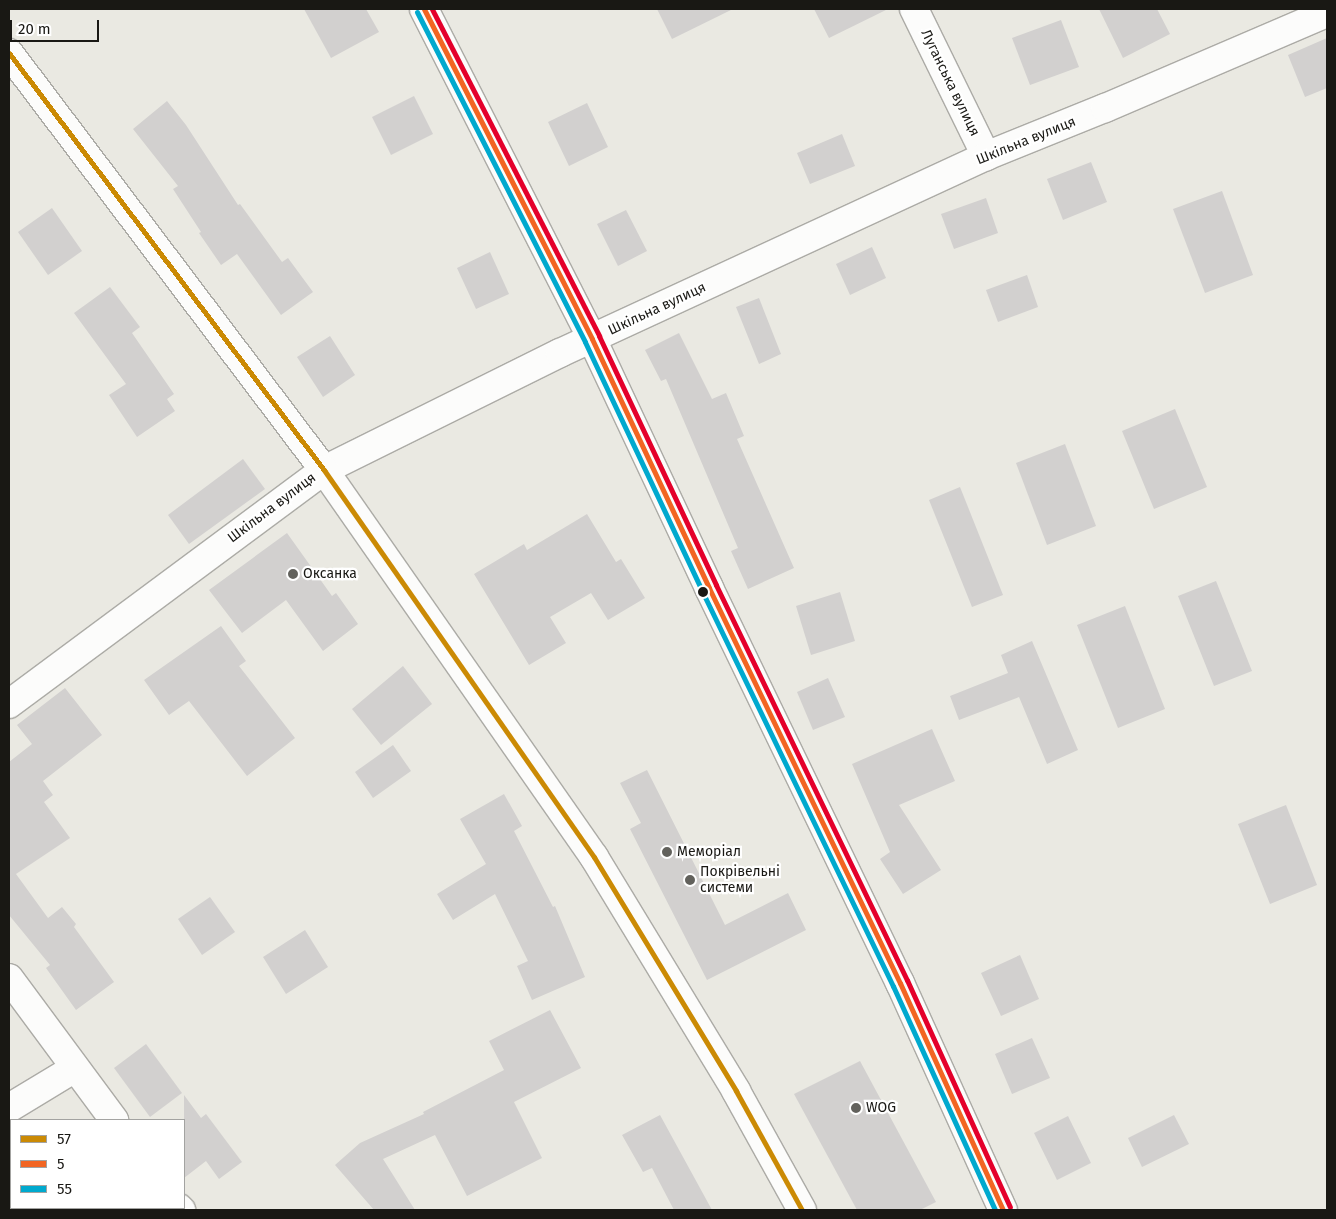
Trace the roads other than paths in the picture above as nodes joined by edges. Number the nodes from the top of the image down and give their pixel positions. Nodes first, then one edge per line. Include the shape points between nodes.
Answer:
1 (424, 9) edge
2 (914, 9) edge
3 (1327, 13) edge
4 (9, 53) edge
5 (986, 156) junction
6 (592, 339) junction
7 (324, 470) junction
8 (9, 704) edge
9 (9, 978) edge
10 (75, 1068) junction
11 (9, 1108) edge
12 (113, 1119) edge
13 (802, 1210) edge
14 (1003, 1210) edge

1 - 6 main road
2 - 5 main road, Луганська вулиця
3 - 5 main road, Шкільна вулиця
4 - 7 main road
5 - 6 main road, Шкільна вулиця
6 - 7 main road, Шкільна вулиця
6 - 14 main road via 900,983
7 - 8 main road, Шкільна вулиця
7 - 13 main road via 594,857 736,1091
9 - 10 main road
10 - 11 main road
10 - 12 main road

